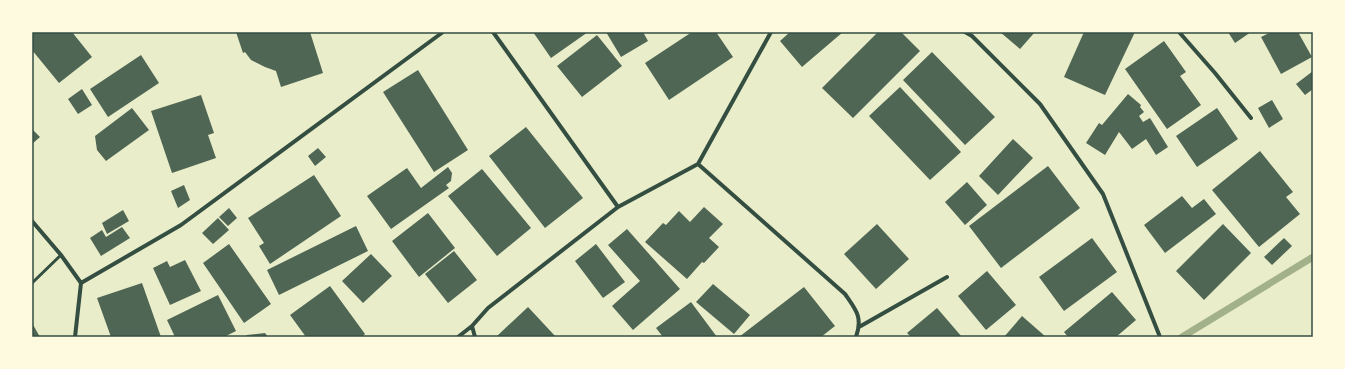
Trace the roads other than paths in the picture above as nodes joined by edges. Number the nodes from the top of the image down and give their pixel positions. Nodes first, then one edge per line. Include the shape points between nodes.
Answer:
1 (443, 32) edge
2 (493, 32) edge
3 (771, 32) edge
4 (965, 32) edge
5 (1179, 32) edge
6 (1251, 118) dead end
7 (698, 164) junction
8 (618, 207) junction
9 (32, 221) edge
10 (61, 255) junction
11 (947, 277) dead end
12 (32, 283) edge
13 (81, 283) junction
14 (472, 326) junction
15 (859, 327) junction
16 (75, 337) edge
17 (458, 337) edge
18 (475, 337) edge
19 (856, 337) edge
20 (1160, 337) edge

1 - 13 street via 181,225
2 - 8 street
3 - 7 street
4 - 20 street via 1040,104 1103,194
5 - 6 street via 1216,73
7 - 8 street
7 - 15 street via 845,294 858,314
8 - 14 street via 488,308
9 - 10 street
10 - 12 lane
10 - 13 street
11 - 15 street
13 - 16 street
14 - 17 street
14 - 18 street
15 - 19 street

